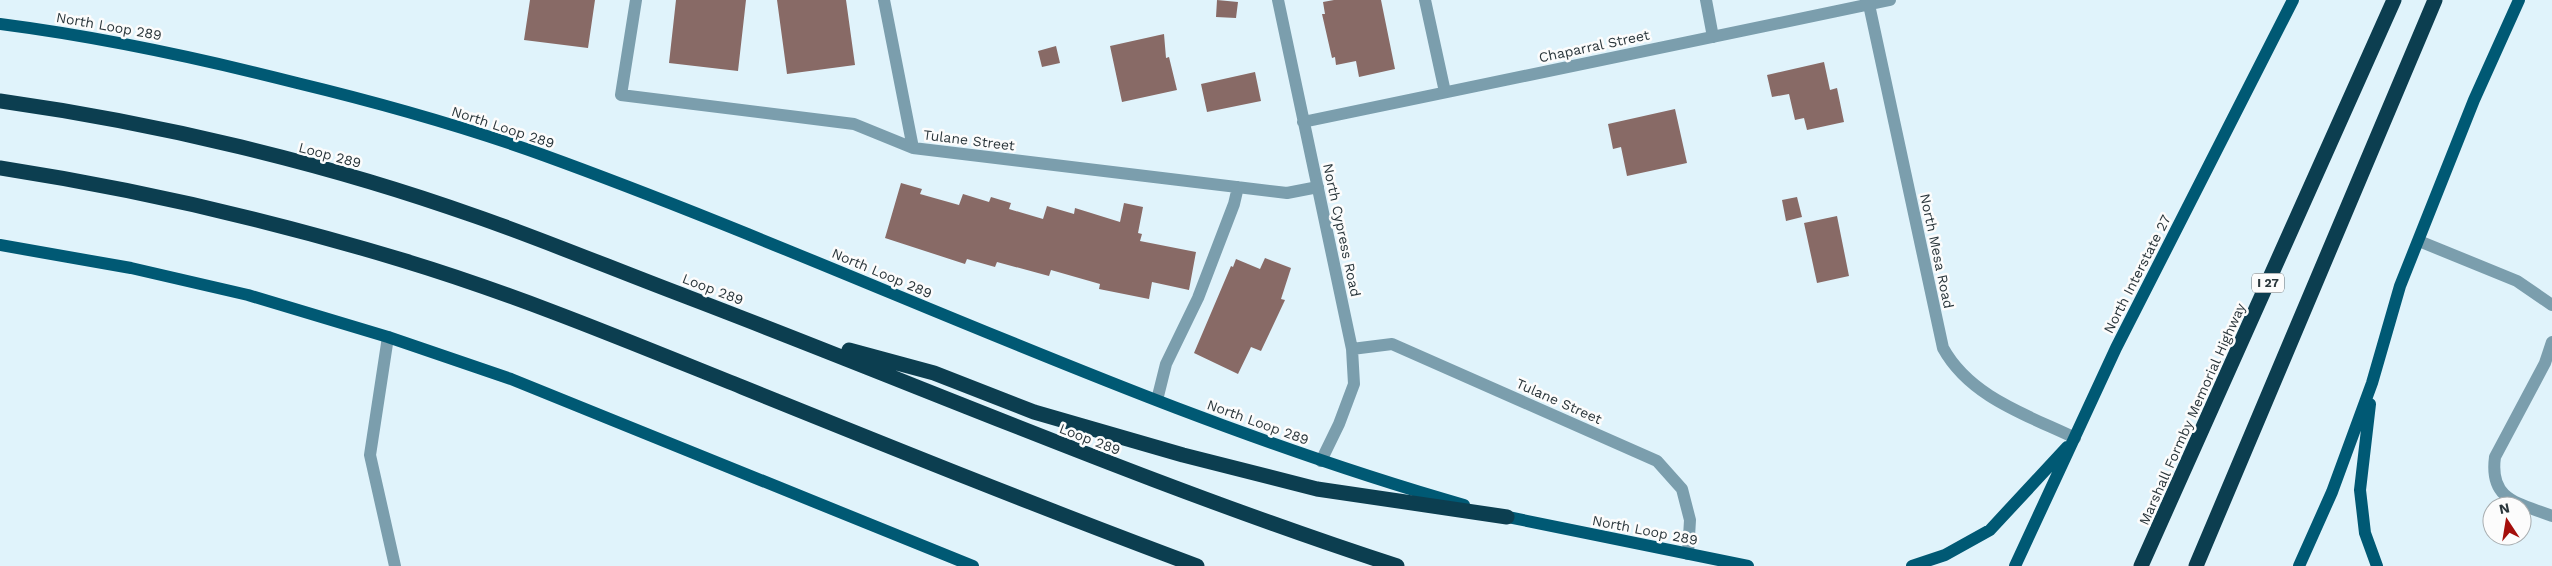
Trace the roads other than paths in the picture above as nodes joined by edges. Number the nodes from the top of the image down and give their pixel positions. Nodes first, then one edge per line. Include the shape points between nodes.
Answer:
1 (636, 0) edge
2 (884, 0) edge
3 (1278, 0) edge
4 (1425, 0) edge
5 (1706, 0) edge
6 (1890, 0) edge
7 (2293, 0) edge
8 (2394, 0) edge
9 (2435, 0) edge
10 (2519, 0) edge
11 (1869, 2) edge
12 (0, 24) edge
13 (1714, 36) junction
14 (1445, 92) junction
15 (0, 101) edge
16 (1303, 122) junction
17 (913, 148) junction
18 (0, 168) edge
19 (1238, 187) junction
20 (1318, 187) junction
21 (2418, 241) junction
22 (0, 245) edge
23 (2552, 305) edge
24 (783, 333) junction
25 (388, 337) junction
26 (2552, 342) edge
27 (1352, 349) junction
28 (2372, 383) junction
29 (1157, 400) junction
30 (2075, 438) junction
31 (1321, 461) junction
32 (2552, 516) edge
33 (1507, 518) junction
34 (1688, 554) junction
35 (395, 566) edge
36 (973, 566) edge
37 (1197, 566) edge
38 (1397, 566) edge
39 (1748, 566) edge
40 (1912, 566) edge
41 (2015, 566) edge
42 (2141, 566) edge
43 (2196, 566) edge
44 (2299, 566) edge
45 (2377, 566) edge

1 - 17 street, Tulane Street via 621,95 854,124
2 - 17 street
3 - 16 street, North Cypress Road
4 - 14 street
5 - 13 street
6 - 11 street, Chaparral Street
7 - 30 main road, North Interstate 27 via 2116,348
8 - 42 highway, Marshall Formby Memorial Highway / I 27
9 - 43 highway
10 - 21 main road via 2474,100
11 - 13 street, Chaparral Street
11 - 30 street, North Mesa Road via 1943,348 1951,363 1976,388
12 - 29 main road, North Loop 289 via 154,48 228,65 383,104 540,154 726,225 968,326
13 - 14 street, Chaparral Street
14 - 16 street, Chaparral Street
15 - 24 highway, Loop 289 via 245,148 369,182 474,215
16 - 20 street, North Cypress Road
17 - 19 street, Tulane Street
18 - 37 highway via 208,207 405,260 632,343
19 - 20 street, Tulane Street via 1287,193
19 - 29 street via 1198,298 1166,364
20 - 27 street, North Cypress Road
21 - 23 street via 2517,281
21 - 28 main road via 2400,286
22 - 25 main road via 131,268 248,295
24 - 33 highway via 934,373 1034,412 1211,462 1317,489
24 - 38 highway, Loop 289 via 1173,488
25 - 35 street via 370,455
25 - 36 main road via 511,379
26 - 32 street via 2545,363 2495,457 2493,471 2505,498
27 - 31 street, North Cypress Road via 1354,384
27 - 34 street, Tulane Street via 1392,344 1657,461 1682,489 1690,520
28 - 44 main road via 2332,492
28 - 45 main road via 2360,490 2365,533
29 - 31 main road, North Loop 289
30 - 40 main road via 1990,530 1945,555
30 - 41 main road, North Interstate 27
31 - 33 main road, North Loop 289
33 - 34 main road, North Loop 289
34 - 39 main road, North Loop 289

